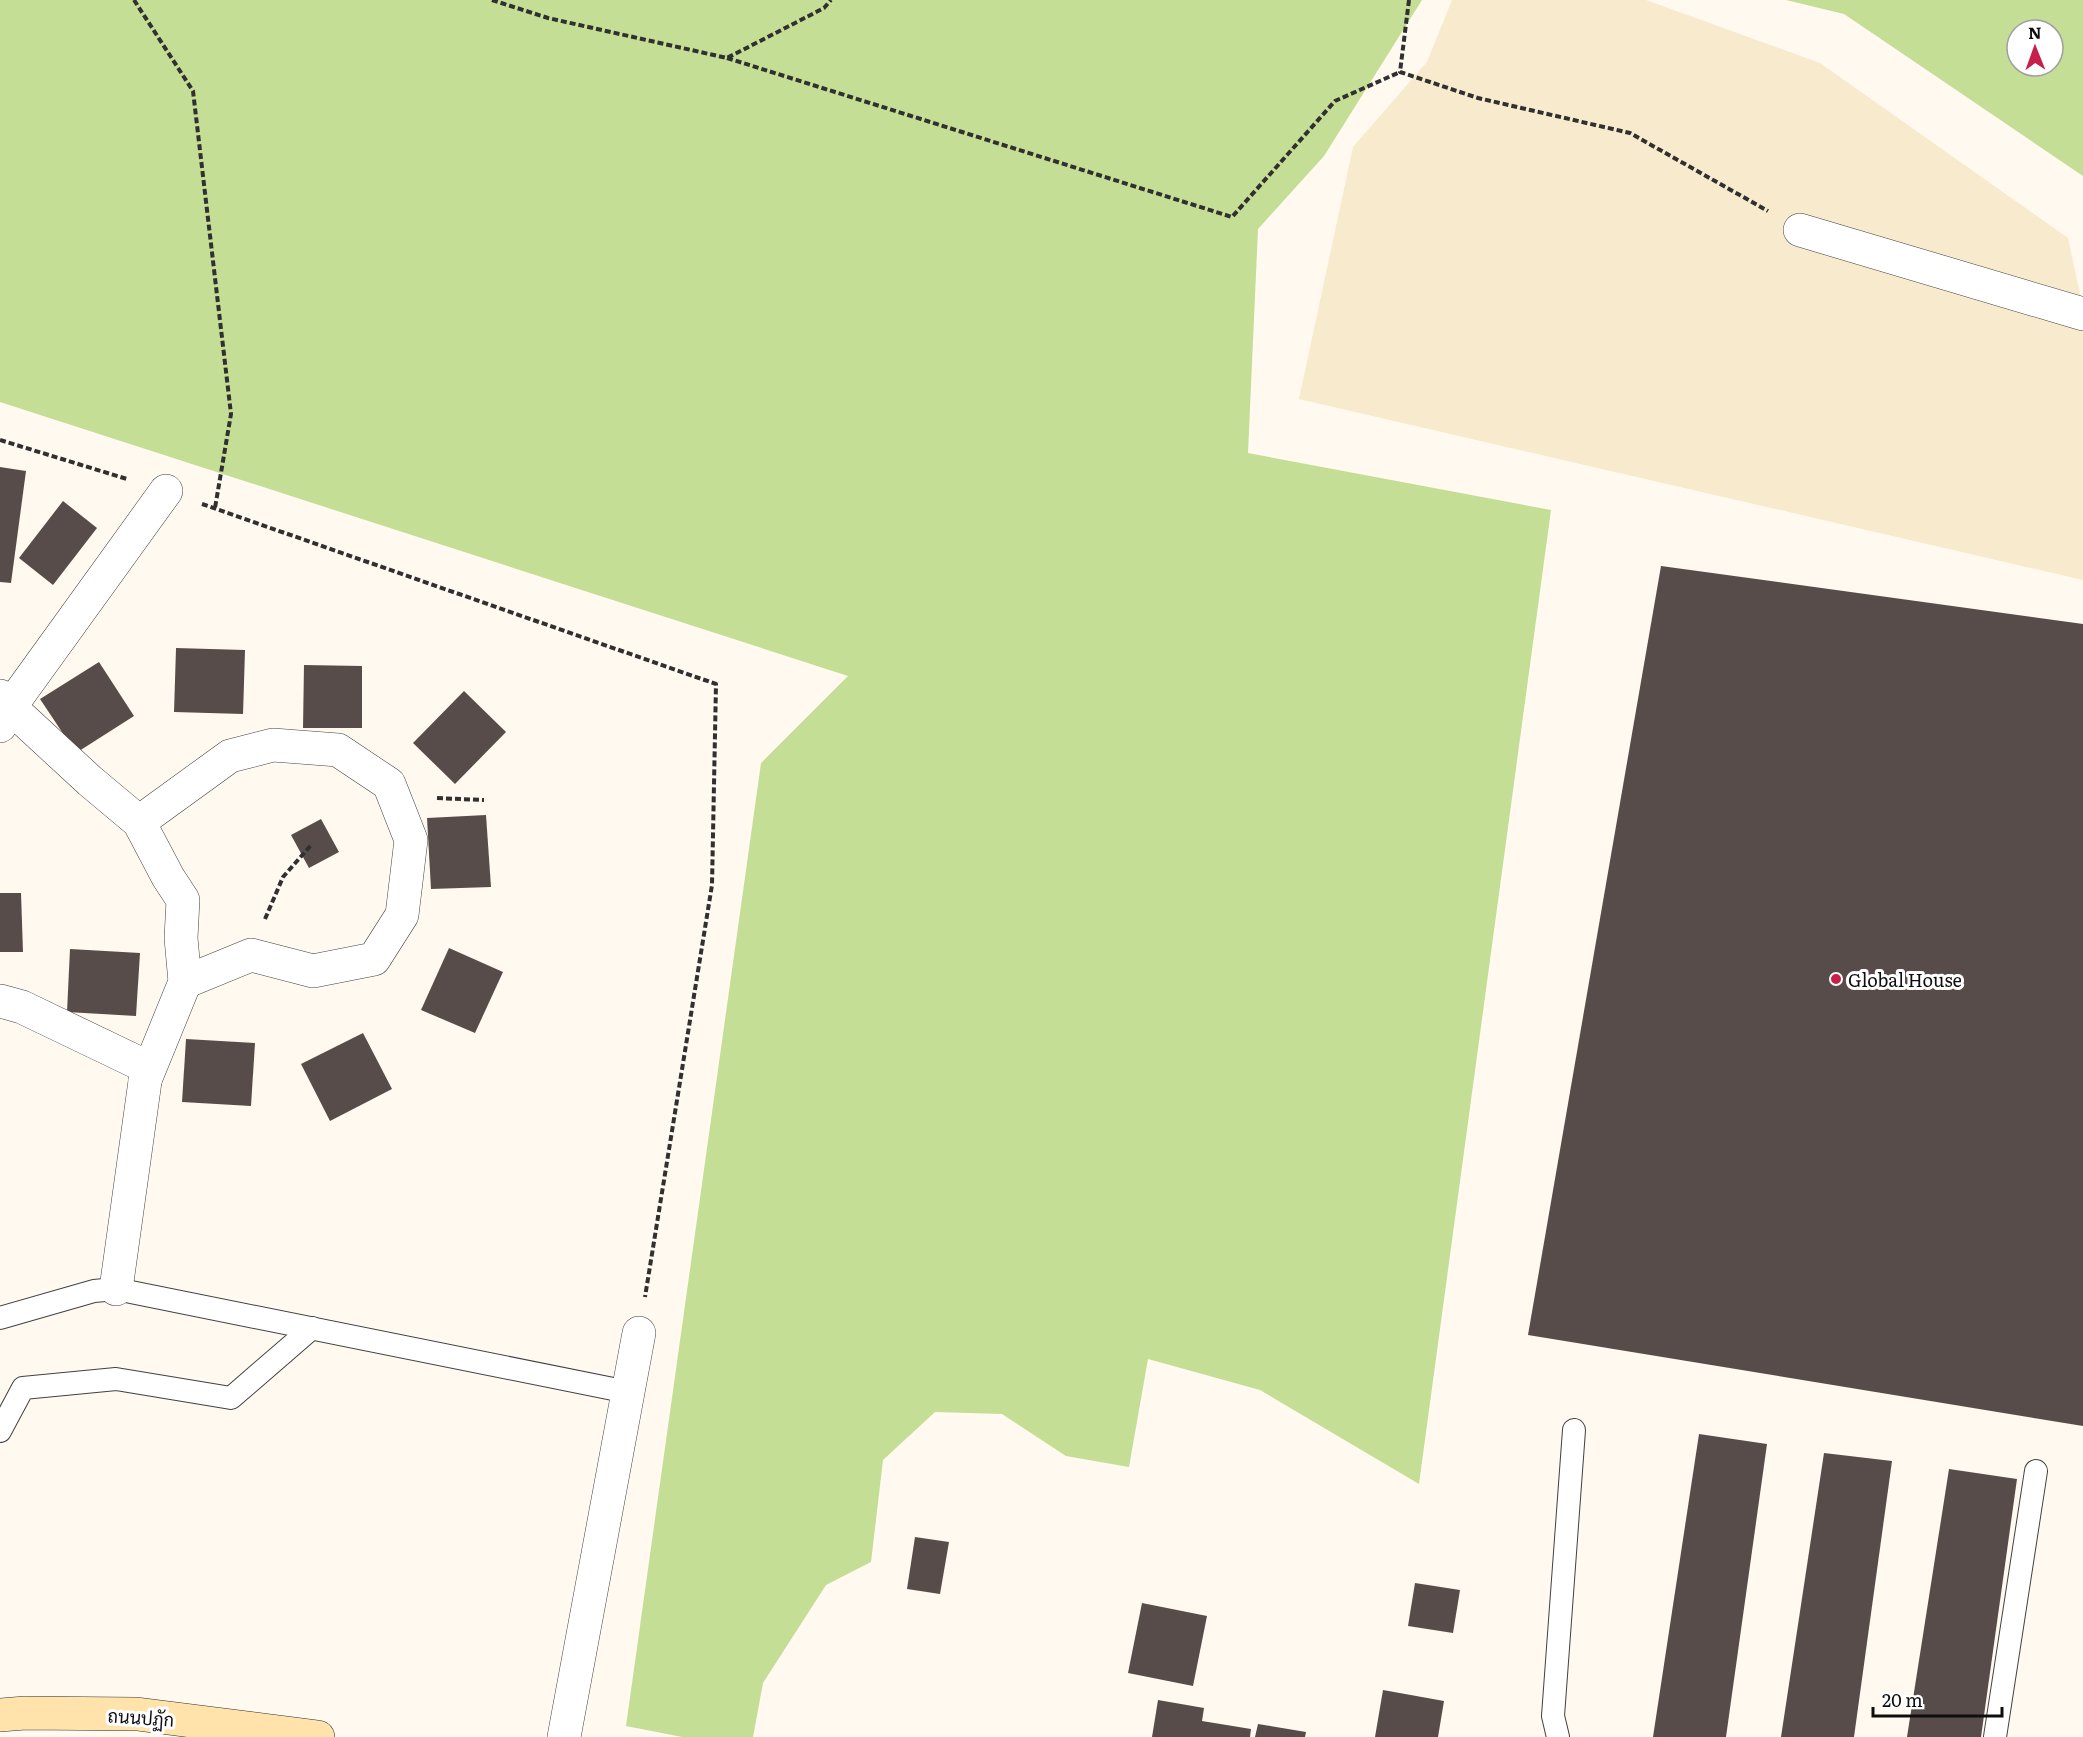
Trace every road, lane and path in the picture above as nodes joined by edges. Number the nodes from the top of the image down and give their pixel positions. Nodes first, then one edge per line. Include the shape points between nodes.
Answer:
1 (134, 0) edge
2 (492, 0) edge
3 (831, 0) edge
4 (1409, 0) edge
5 (727, 58) junction
6 (1400, 72) junction
7 (1800, 230) joint
8 (2083, 314) edge
9 (0, 440) edge
10 (166, 491) junction
11 (214, 508) junction
12 (3, 710) edge
13 (139, 822) junction
14 (312, 844) dead end
15 (251, 955) junction
16 (185, 982) junction
17 (0, 1000) edge
18 (145, 1080) junction
19 (116, 1289) junction
20 (0, 1318) edge
21 (312, 1328) junction
22 (639, 1333) joint
23 (628, 1392) junction
24 (0, 1431) edge
25 (1574, 1431) dead end
26 (2036, 1471) dead end
27 (0, 1715) edge
28 (318, 1737) edge
29 (564, 1737) edge
30 (1558, 1737) edge
31 (1995, 1737) edge

1 - 11 path via 193,91 231,414
2 - 5 path via 548,18
3 - 5 path via 824,8
4 - 6 path
5 - 6 path via 1232,217 1335,100
6 - 7 path via 1478,98 1630,133
7 - 8 street
9 - 10 path
10 - 11 path
10 - 12 street
11 - 22 path via 716,684 712,885
12 - 13 street
13 - 15 street via 230,756 273,745 338,750 389,784 411,840 402,915 374,959 313,971
13 - 16 street via 183,900
14 - 15 path via 283,877
15 - 16 street
16 - 18 street
17 - 18 street via 147,1067
18 - 19 street
19 - 20 lane via 94,1291
19 - 21 lane
21 - 23 lane
21 - 24 lane via 231,1398 116,1379 23,1388
22 - 23 street
23 - 29 street
25 - 30 lane via 1552,1716
26 - 31 lane
27 - 28 main road, ถนนปฏัก via 137,1714

